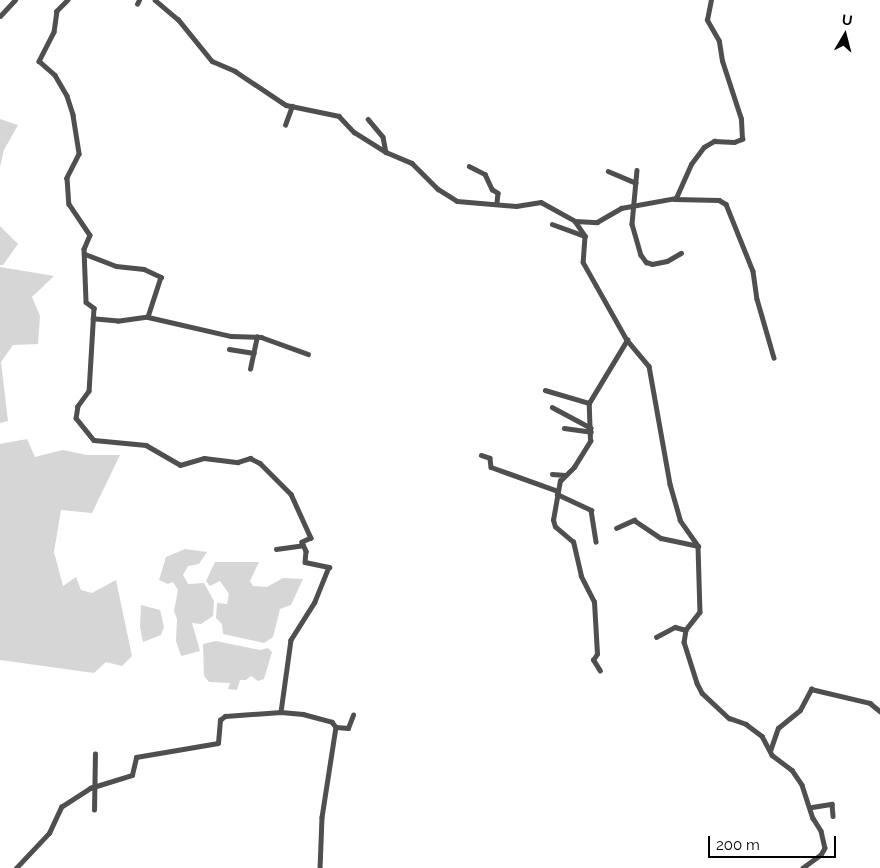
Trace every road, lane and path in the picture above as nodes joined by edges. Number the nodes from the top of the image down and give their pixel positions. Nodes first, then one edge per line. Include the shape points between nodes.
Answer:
1 (15, 0) edge
2 (68, 0) edge
3 (155, 0) edge
4 (711, 0) edge
5 (0, 16) edge
6 (292, 106) junction
7 (368, 119) dead end
8 (285, 125) dead end
9 (386, 152) junction
10 (469, 166) dead end
11 (637, 170) dead end
12 (608, 171) dead end
13 (636, 183) junction
14 (672, 199) junction
15 (497, 203) junction
16 (632, 206) junction
17 (575, 221) junction
18 (552, 224) dead end
19 (585, 236) junction
20 (682, 253) dead end
21 (85, 254) junction
22 (148, 317) junction
23 (93, 319) junction
24 (257, 337) junction
25 (627, 340) junction
26 (229, 349) dead end
27 (254, 353) junction
28 (308, 354) dead end
29 (774, 358) dead end
30 (250, 369) dead end
31 (545, 390) dead end
32 (589, 403) junction
33 (552, 407) dead end
34 (564, 428) dead end
35 (591, 430) junction
36 (481, 455) dead end
37 (552, 474) dead end
38 (565, 475) junction
39 (558, 492) junction
40 (616, 528) dead end
41 (596, 542) dead end
42 (303, 545) junction
43 (698, 546) junction
44 (276, 550) dead end
45 (686, 630) junction
46 (656, 638) dead end
47 (600, 671) dead end
48 (880, 711) edge
49 (281, 712) junction
50 (353, 715) dead end
51 (336, 726) junction
52 (770, 751) junction
53 (96, 754) dead end
54 (97, 786) junction
55 (812, 807) junction
56 (94, 810) dead end
57 (833, 816) dead end
58 (16, 868) edge
59 (320, 868) edge
60 (803, 868) edge

1 - 5 street
2 - 21 street via 57,11 54,32 39,61 54,73 67,96 79,151 66,180 70,207 90,233
3 - 6 street via 178,19 212,61 234,71 273,99
4 - 14 street via 707,20 720,41 722,61 742,119 742,137 737,142 714,141 704,147
6 - 8 street
6 - 9 street via 339,116 354,132
7 - 9 street via 383,137
9 - 15 street via 412,163 438,189 457,201
10 - 15 street via 485,174 492,189 498,192
11 - 13 street
12 - 13 street
13 - 16 street
14 - 16 street
14 - 29 street via 719,200 726,204 753,271 757,299
15 - 17 street via 516,206 541,202
16 - 17 street via 618,209 597,222
16 - 20 street via 632,230 646,262 664,262
17 - 19 street
18 - 19 street
19 - 25 street via 583,262
21 - 22 street via 117,266 143,269 160,276
21 - 23 street via 86,302 94,307
22 - 23 street via 118,321
22 - 24 street via 231,336
23 - 42 street via 89,390 76,416 87,434 95,441 146,445 180,464 204,458 238,462 248,458 258,462 292,494 299,506 311,539 302,541
24 - 27 street
24 - 28 street
25 - 32 street
25 - 43 street via 649,366 672,493 680,520
26 - 27 street
27 - 30 street
31 - 32 street
32 - 35 street
33 - 35 street
34 - 35 street
35 - 38 street via 590,441 574,467
36 - 39 street via 490,458 491,468
37 - 38 street
38 - 39 street
39 - 41 street via 591,510
39 - 47 street via 553,524 572,541 581,576 594,602 597,654 594,660
40 - 43 street via 637,521 660,538
42 - 44 street
42 - 49 street via 305,562 329,568 315,602 291,640
43 - 45 street via 700,612
45 - 46 street via 675,627
45 - 52 street via 684,642 702,693 729,718 746,724 762,736
48 - 52 street via 870,703 812,689 800,710 788,717 776,731
49 - 51 street via 321,718
49 - 54 street via 223,717 218,744 138,756 132,775
50 - 51 street via 348,728
51 - 59 street via 322,817
52 - 55 street via 792,770
53 - 54 street
54 - 56 street
54 - 58 street via 61,807 49,833
55 - 57 street via 832,804
55 - 60 street via 825,848 821,856

